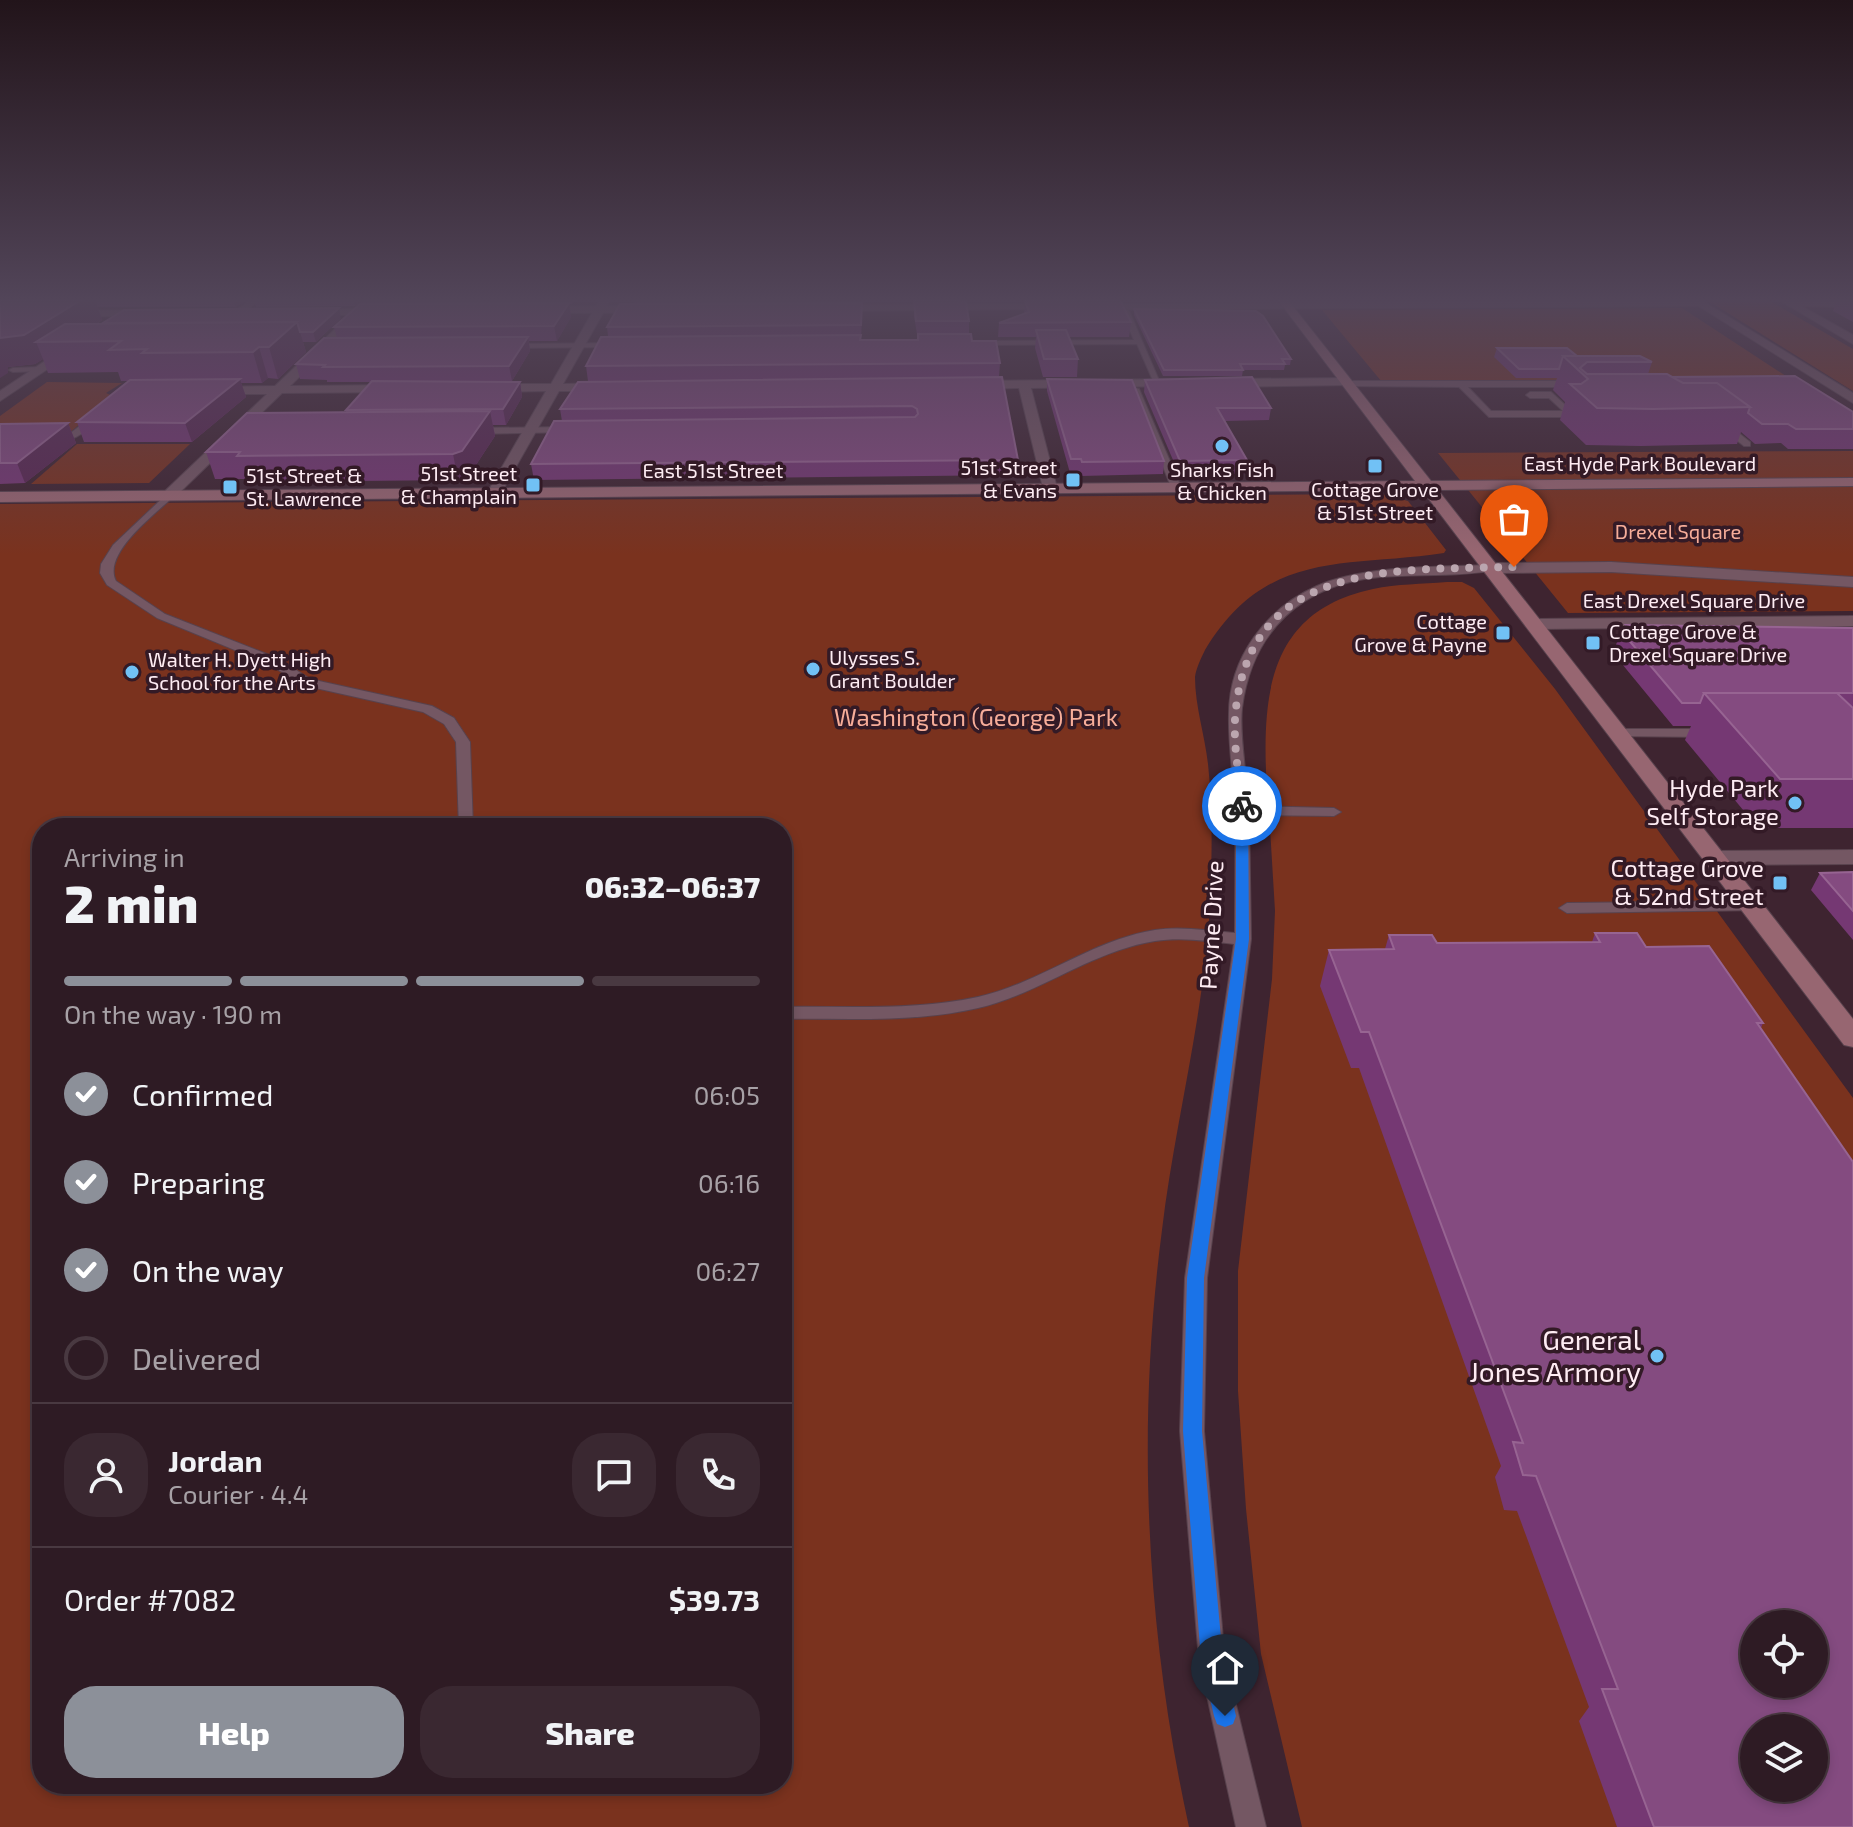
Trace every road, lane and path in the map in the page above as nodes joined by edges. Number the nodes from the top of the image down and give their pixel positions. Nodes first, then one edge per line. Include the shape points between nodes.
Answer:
1 (284, 385) edge
2 (557, 385) edge
3 (1024, 385) edge
4 (1134, 385) edge
5 (1349, 385) edge
6 (1462, 385) edge
7 (1831, 385) edge
8 (623, 387) edge
9 (470, 388) edge
10 (555, 388) junction
11 (409, 389) edge
12 (201, 390) edge
13 (279, 390) junction
14 (1472, 395) junction
15 (1853, 399) edge
16 (110, 406) edge
17 (1717, 420) edge
18 (530, 430) junction
19 (585, 430) edge
20 (459, 431) edge
21 (42, 439) edge
22 (1747, 444) edge
23 (1853, 482) edge
24 (1426, 485) junction
25 (1176, 487) junction
26 (1050, 488) junction
27 (494, 493) junction
28 (169, 495) junction
29 (0, 497) edge
30 (1492, 568) junction
31 (1853, 582) edge
32 (1853, 621) edge
33 (1535, 624) junction
34 (1618, 733) junction
35 (1718, 733) edge
36 (1242, 810) junction
37 (1334, 812) dead end
38 (466, 818) edge
39 (1853, 857) edge
40 (1714, 858) junction
41 (1752, 906) junction
42 (1567, 908) dead end
43 (1243, 939) junction
44 (792, 1013) edge
45 (1853, 1038) edge
46 (1251, 1827) edge

1 - 13 street
2 - 10 street
3 - 26 street
4 - 25 lane
5 - 24 main road
6 - 14 lane
7 - 15 street
8 - 10 street
9 - 10 street
10 - 18 street
11 - 13 street
12 - 13 street
13 - 28 street via 241,433
14 - 14 lane via 1489,414 1571,414 1551,395
16 - 21 lane via 70,438
17 - 22 lane
18 - 19 lane
18 - 20 lane
18 - 27 street
23 - 24 main road, East Hyde Park Boulevard
24 - 25 main road, East 51st Street
24 - 30 main road
25 - 26 main road, East 51st Street
26 - 27 main road, East 51st Street
27 - 28 main road, East 51st Street
28 - 29 main road, East 51st Street
28 - 38 lane via 112,554 106,573 111,583 161,616 273,661 306,682 427,709 449,721 463,742
30 - 31 street, Payne Drive via 1611,567
30 - 33 main road
30 - 36 lane, Payne Drive via 1342,580 1283,610 1248,657 1235,711
32 - 33 street, East Drexel Square Drive
33 - 34 main road
34 - 35 lane
34 - 40 main road
36 - 37 lane
36 - 43 lane, Payne Drive
39 - 40 street
40 - 41 main road
41 - 42 lane
41 - 45 main road
43 - 44 lane via 1151,937 977,1002 932,1009
43 - 46 lane, Payne Drive via 1196,1278 1192,1431 1212,1660

